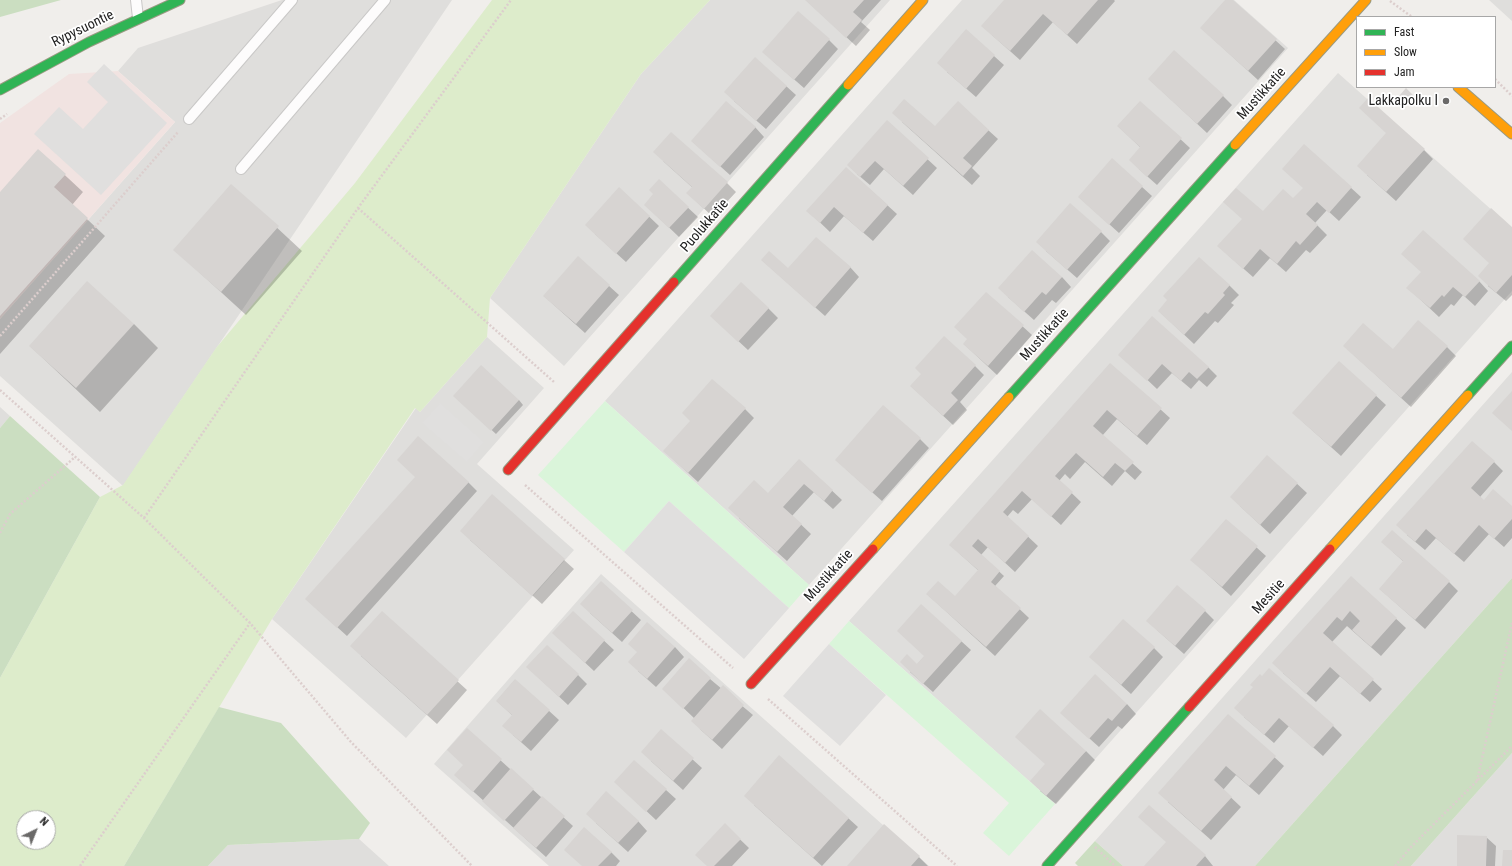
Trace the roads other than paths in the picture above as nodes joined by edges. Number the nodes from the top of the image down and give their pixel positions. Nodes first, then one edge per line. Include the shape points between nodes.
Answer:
1 (136, 0) edge
2 (180, 0) edge
3 (292, 0) edge
4 (385, 0) edge
5 (923, 0) edge
6 (1360, 2) edge
7 (1370, 13) dead end
8 (138, 18) junction
9 (1459, 88) edge
10 (0, 90) edge
11 (189, 119) road end
12 (1512, 134) edge
13 (241, 169) dead end
14 (1512, 346) edge
15 (508, 470) dead end
16 (751, 684) dead end
17 (1047, 866) edge

1 - 8 lane
2 - 8 street, Rypysuontie
3 - 11 lane
4 - 13 lane
5 - 15 street, Puolukkatie
6 - 7 street
6 - 16 street, Mustikkatie
8 - 10 street, Rypysuontie via 50,61
9 - 12 street
14 - 17 street, Mesitie

